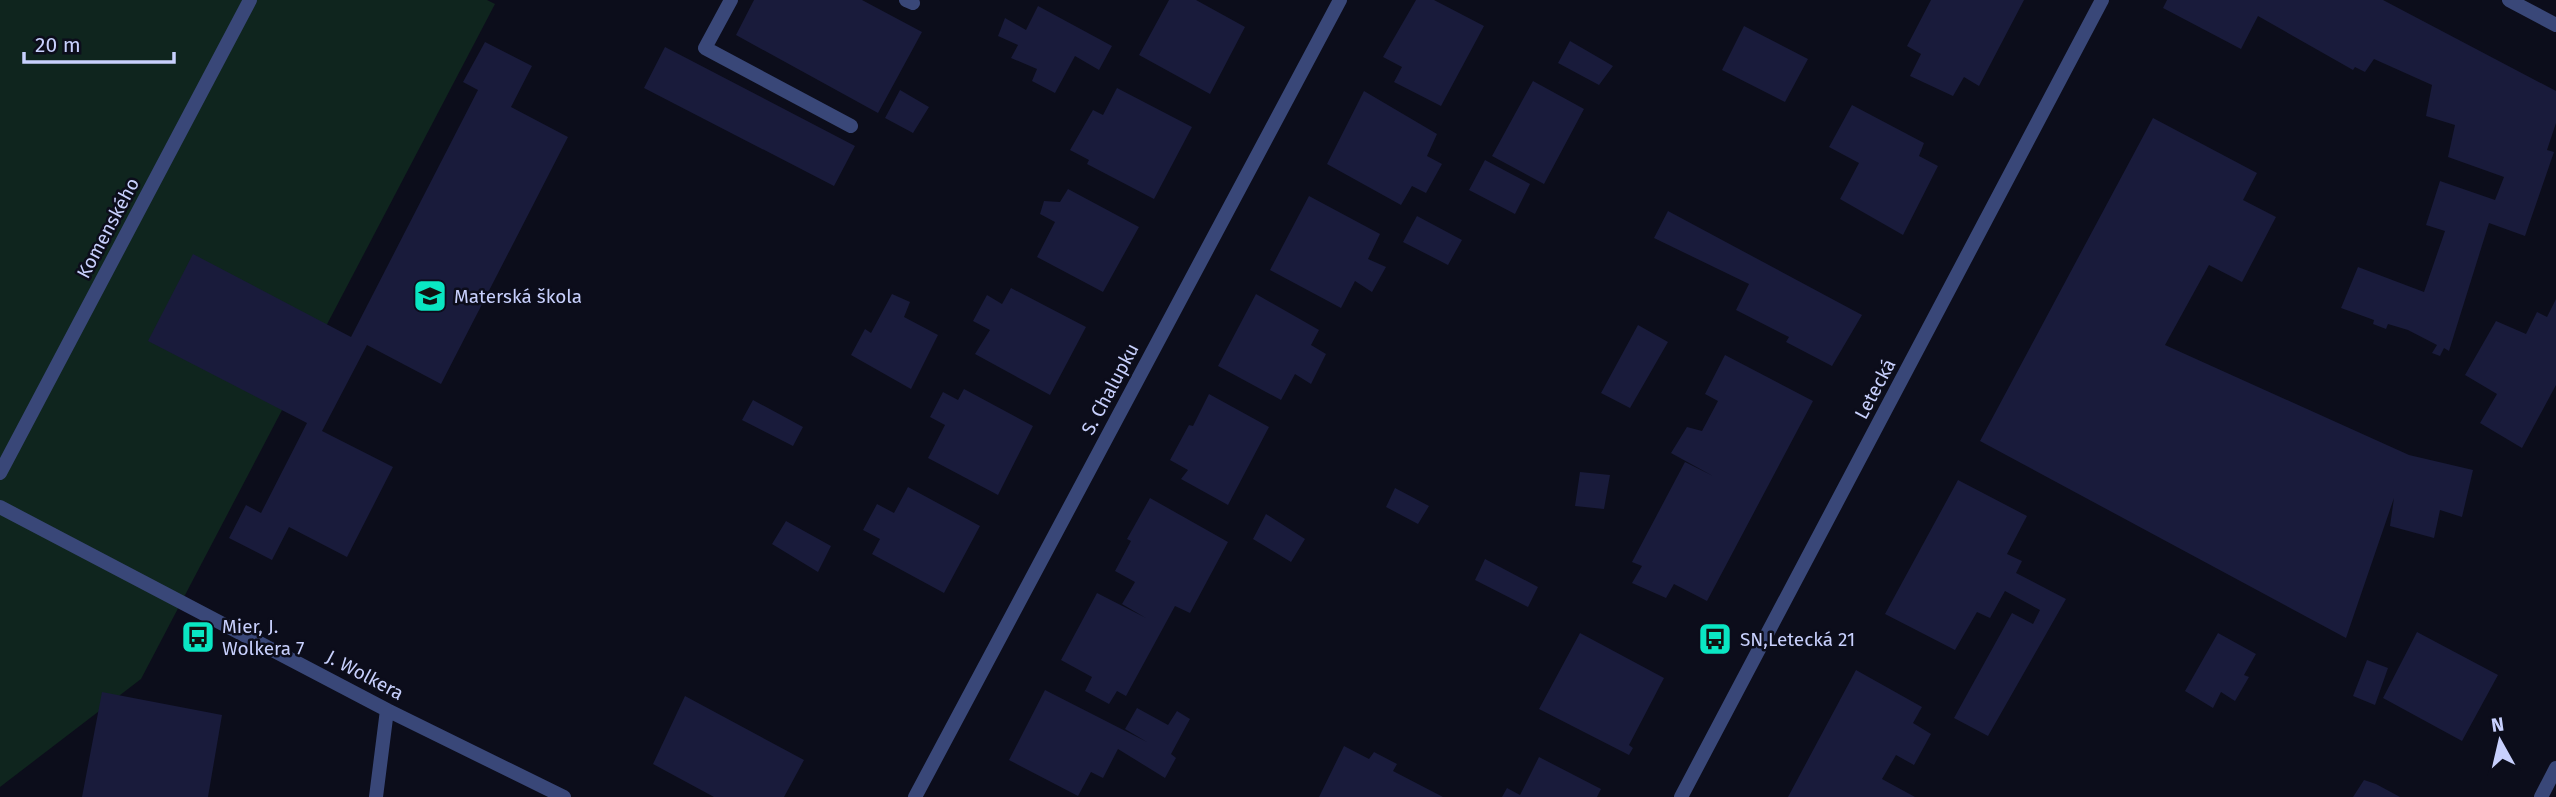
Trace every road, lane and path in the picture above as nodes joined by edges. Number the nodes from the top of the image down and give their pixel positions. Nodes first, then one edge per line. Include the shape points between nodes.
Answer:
1 (250, 0) edge
2 (731, 0) edge
3 (1340, 0) edge
4 (2102, 0) edge
5 (2509, 0) edge
6 (2556, 25) edge
7 (851, 126) dead end
8 (0, 473) edge
9 (0, 507) edge
10 (387, 710) junction
11 (2556, 768) edge
12 (376, 797) edge
13 (564, 797) edge
14 (915, 797) edge
15 (1681, 797) edge
16 (2541, 797) edge

1 - 8 street, Komenského
2 - 7 street via 705,48
3 - 14 street, S. Chalupku
4 - 15 street, Letecká
5 - 6 street
9 - 10 street, J. Wolkera
10 - 12 street
10 - 13 street, J. Wolkera
11 - 16 street

